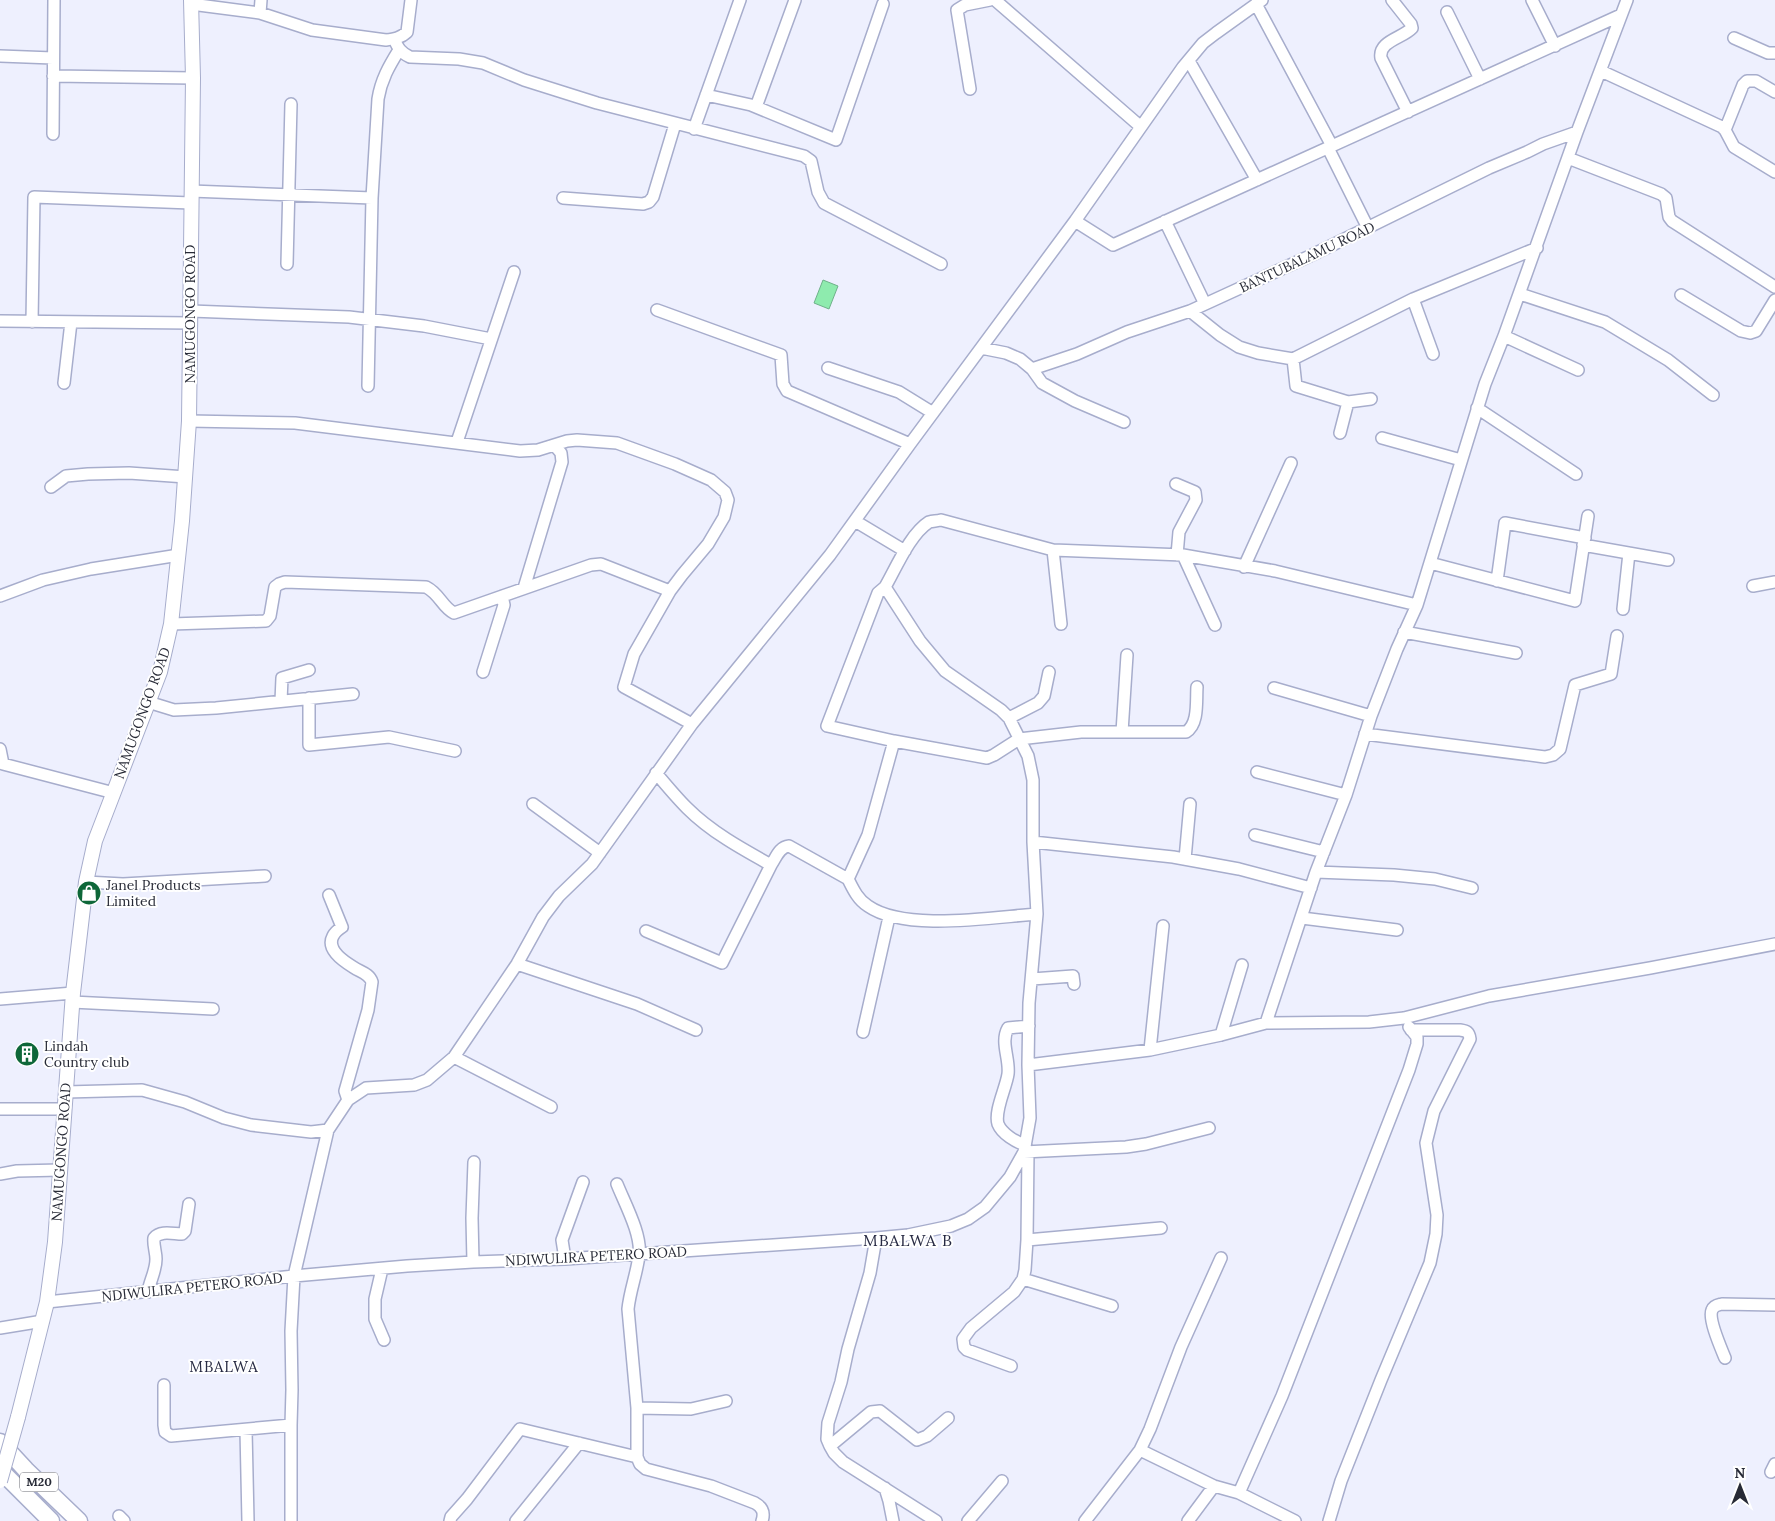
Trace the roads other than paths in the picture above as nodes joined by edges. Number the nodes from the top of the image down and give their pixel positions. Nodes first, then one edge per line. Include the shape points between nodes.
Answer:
1 (54, 0) edge
2 (261, 0) edge
3 (411, 0) edge
4 (740, 0) edge
5 (795, 0) edge
6 (990, 0) edge
7 (995, 0) edge
8 (1392, 0) edge
9 (1532, 0) edge
10 (1627, 0) edge
11 (191, 2) edge
12 (1259, 2) edge
13 (883, 4) dead end
14 (1447, 12) dead end
15 (260, 13) junction
16 (1621, 16) junction
17 (1734, 38) dead end
18 (397, 45) junction
19 (1555, 46) junction
20 (1775, 53) edge
21 (0, 56) edge
22 (53, 58) junction
23 (1189, 60) junction
24 (1601, 71) junction
25 (53, 76) junction
26 (192, 78) junction
27 (1480, 79) junction
28 (970, 89) dead end
29 (1775, 92) edge
30 (706, 95) junction
31 (291, 104) dead end
32 (756, 106) junction
33 (1408, 112) junction
34 (675, 124) junction
35 (1141, 127) junction
36 (694, 129) junction
37 (1725, 130) junction
38 (1577, 132) junction
39 (53, 134) dead end
40 (1330, 147) junction
41 (1568, 158) junction
42 (1775, 172) edge
43 (1257, 180) junction
44 (288, 195) junction
45 (191, 197) junction
46 (372, 198) junction
47 (563, 198) dead end
48 (1076, 221) junction
49 (1165, 221) junction
50 (1368, 228) junction
51 (1537, 248) junction
52 (287, 264) dead end
53 (941, 264) dead end
54 (514, 272) dead end
55 (1775, 288) edge
56 (1520, 294) junction
57 (1681, 295) dead end
58 (1413, 299) junction
59 (1775, 300) edge
60 (1205, 304) junction
61 (657, 310) dead end
62 (1190, 310) junction
63 (191, 317) junction
64 (370, 320) junction
65 (0, 321) edge
66 (32, 322) junction
67 (71, 322) junction
68 (1504, 336) junction
69 (491, 339) junction
70 (981, 348) junction
71 (1433, 354) dead end
72 (1293, 360) junction
73 (828, 368) dead end
74 (1032, 369) junction
75 (1578, 370) dead end
76 (64, 383) dead end
77 (368, 386) dead end
78 (1713, 395) dead end
79 (1371, 399) dead end
80 (1348, 402) junction
81 (1477, 408) junction
82 (933, 413) junction
83 (189, 421) junction
84 (1124, 422) dead end
85 (1340, 434) dead end
86 (1382, 438) dead end
87 (457, 442) junction
88 (910, 444) junction
89 (555, 446) junction
90 (1461, 460) junction
91 (1291, 463) dead end
92 (1576, 474) dead end
93 (186, 477) junction
94 (1176, 484) dead end
95 (51, 487) dead end
96 (1588, 516) dead end
97 (855, 520) junction
98 (1584, 541) junction
99 (1053, 550) junction
100 (905, 551) junction
101 (1629, 553) junction
102 (178, 555) junction
103 (1180, 555) junction
104 (1668, 560) dead end
105 (1430, 562) junction
106 (1244, 566) junction
107 (1497, 581) junction
108 (1775, 582) edge
109 (1753, 586) dead end
110 (885, 587) junction
111 (524, 588) junction
112 (670, 591) junction
113 (0, 596) edge
114 (502, 596) junction
115 (1417, 605) junction
116 (1623, 609) dead end
117 (171, 624) junction
118 (1061, 624) dead end
119 (1215, 625) dead end
120 (1404, 632) junction
121 (1617, 636) dead end
122 (1516, 653) dead end
123 (1126, 655) dead end
124 (309, 670) dead end
125 (484, 672) dead end
126 (1049, 672) dead end
127 (1197, 687) dead end
128 (1274, 688) dead end
129 (353, 694) dead end
130 (309, 698) junction
131 (281, 701) junction
132 (148, 702) junction
133 (1371, 716) junction
134 (1009, 718) junction
135 (692, 724) junction
136 (1122, 732) junction
137 (1365, 734) junction
138 (1019, 739) junction
139 (894, 741) junction
140 (0, 749) edge
141 (455, 751) dead end
142 (1258, 772) dead end
143 (656, 773) junction
144 (114, 793) junction
145 (1346, 795) junction
146 (533, 804) dead end
147 (1190, 804) dead end
148 (1255, 836) dead end
149 (1033, 842) junction
150 (1324, 852) junction
151 (600, 853) junction
152 (1185, 859) junction
153 (771, 865) junction
154 (1316, 872) junction
155 (266, 876) dead end
156 (848, 879) junction
157 (86, 882) junction
158 (1311, 888) junction
159 (1472, 888) dead end
160 (330, 895) dead end
161 (1037, 914) junction
162 (889, 917) junction
163 (1302, 918) junction
164 (1163, 926) dead end
165 (1397, 930) dead end
166 (646, 931) dead end
167 (1775, 944) edge
168 (517, 964) junction
169 (1242, 965) dead end
170 (1032, 979) junction
171 (1074, 984) dead end
172 (73, 998) junction
173 (0, 999) edge
174 (213, 1009) dead end
175 (1404, 1018) junction
176 (1266, 1022) junction
177 (1029, 1026) junction
178 (696, 1030) dead end
179 (1411, 1030) junction
180 (863, 1032) dead end
181 (1221, 1035) junction
182 (1150, 1050) junction
183 (454, 1057) junction
184 (1028, 1066) junction
185 (66, 1092) junction
186 (348, 1100) junction
187 (551, 1107) dead end
188 (0, 1109) edge
189 (65, 1109) junction
190 (1209, 1128) dead end
191 (328, 1130) junction
192 (1026, 1150) junction
193 (474, 1162) dead end
194 (60, 1170) junction
195 (0, 1174) edge
196 (583, 1182) dead end
197 (617, 1184) dead end
198 (189, 1204) dead end
199 (1161, 1228) dead end
200 (876, 1238) junction
201 (1027, 1240) junction
202 (640, 1254) junction
203 (1221, 1258) dead end
204 (565, 1259) junction
205 (473, 1262) junction
206 (382, 1269) junction
207 (294, 1276) junction
208 (1023, 1279) junction
209 (148, 1292) junction
210 (47, 1302) junction
211 (1775, 1305) edge
212 (1112, 1306) dead end
213 (43, 1321) junction
214 (0, 1328) edge
215 (384, 1340) dead end
216 (1725, 1358) dead end
217 (1010, 1366) dead end
218 (164, 1385) dead end
219 (726, 1401) dead end
220 (637, 1408) junction
221 (948, 1418) dead end
222 (291, 1425) junction
223 (246, 1430) junction
224 (0, 1442) edge
225 (579, 1443) junction
226 (830, 1446) junction
227 (1140, 1450) junction
228 (637, 1457) junction
229 (0, 1470) edge
230 (0, 1481) edge
231 (1002, 1481) dead end
232 (1214, 1486) junction
233 (885, 1488) junction
234 (1239, 1493) junction
235 (51, 1521) edge
236 (79, 1521) edge
237 (248, 1521) edge
238 (291, 1521) edge
239 (450, 1521) edge
240 (516, 1521) edge
241 (762, 1521) edge
242 (893, 1521) edge
243 (936, 1521) edge
244 (968, 1521) edge
245 (1085, 1521) edge
246 (1188, 1521) edge
247 (1295, 1521) edge
248 (1329, 1521) edge

1 - 22 street
2 - 15 street
3 - 18 street via 407,32
4 - 30 street
5 - 32 street
6 - 28 street via 957,10
7 - 35 street
8 - 33 street via 1412,28 1380,52
9 - 19 street
10 - 16 street
11 - 15 street
11 - 26 main road, NAMUGONGO ROAD
12 - 23 street via 1203,43
12 - 40 street
13 - 32 street via 836,140
14 - 27 street
15 - 18 street via 312,30
16 - 19 street
16 - 24 street
17 - 20 street
18 - 34 street via 403,54 410,57 483,63 542,86
18 - 46 street via 380,88
19 - 27 street
21 - 22 street
22 - 25 street
23 - 35 street
23 - 43 street
24 - 37 street
24 - 38 street
25 - 26 street
25 - 39 street
26 - 45 main road, NAMUGONGO ROAD
27 - 33 street
29 - 37 street via 1756,81 1747,81
30 - 32 street
30 - 36 street
31 - 44 street
33 - 40 street
34 - 36 street
34 - 47 street via 650,202
35 - 48 street
36 - 53 street via 804,156 811,161 824,203
37 - 42 street via 1734,147
38 - 41 street
38 - 50 street, BANTUBALAMU ROAD via 1489,168
40 - 43 street
40 - 50 street
41 - 51 street
41 - 55 street via 1661,194 1666,198 1672,221
43 - 49 street
44 - 45 street
44 - 46 street
44 - 52 street
45 - 63 main road, NAMUGONGO ROAD
45 - 66 street via 34,197
46 - 64 street
48 - 49 street via 1113,245
48 - 70 street
49 - 60 street
50 - 60 street, BANTUBALAMU ROAD
51 - 56 street
51 - 58 street
54 - 69 street
56 - 68 street
56 - 78 street via 1605,322 1668,360
57 - 59 street via 1750,334 1756,331
58 - 71 street
58 - 72 street
60 - 62 street, BANTUBALAMU ROAD
61 - 88 street via 781,355 783,384 787,391
62 - 72 street via 1238,347
62 - 74 street, BANTUBALAMU ROAD
63 - 64 street via 314,315
63 - 67 street
63 - 83 main road, NAMUGONGO ROAD
64 - 69 street
64 - 77 street
65 - 66 street
66 - 67 street
67 - 76 street
68 - 75 street
68 - 81 street
69 - 87 street
70 - 74 street via 1006,353
70 - 82 street
72 - 80 street via 1296,386
73 - 82 street via 899,392
74 - 84 street via 1042,383 1075,402
79 - 80 street
80 - 85 street
81 - 90 street
81 - 92 street
82 - 88 street
83 - 87 street via 295,423
83 - 93 main road, NAMUGONGO ROAD
86 - 90 street
87 - 89 street via 520,451
88 - 97 street
89 - 111 street via 561,453 562,462
89 - 112 street via 577,440 617,443 711,480 725,492 728,500 724,517 708,544
90 - 105 street
91 - 106 street
93 - 95 street via 129,472 88,474 66,476
93 - 102 main road, NAMUGONGO ROAD
94 - 103 street via 1195,492 1196,500 1179,532
96 - 98 street
97 - 100 street
97 - 135 street
98 - 101 street
98 - 107 street via 1505,523
98 - 107 street via 1575,602
99 - 100 street via 941,520 931,521 919,531
99 - 103 street
99 - 118 street
100 - 110 street
101 - 104 street
101 - 116 street
102 - 113 street via 43,580
102 - 117 main road, NAMUGONGO ROAD
103 - 106 street
103 - 119 street
105 - 107 street
105 - 115 street
106 - 115 street
108 - 109 street
110 - 134 street via 920,641 945,671
110 - 139 street via 878,593 827,726
111 - 112 street via 601,564
111 - 114 street
112 - 135 street via 634,654 624,687
114 - 117 street via 454,613 447,609 434,590 426,587 284,582 275,587 270,616 266,621
114 - 125 street via 504,605
115 - 120 street
117 - 132 main road, NAMUGONGO ROAD via 160,672
120 - 122 street
120 - 133 street
121 - 137 street via 1611,674 1575,685 1560,749 1553,755 1545,757
123 - 136 street
124 - 131 street via 282,678
126 - 134 street via 1042,699
127 - 136 street via 1194,722 1186,732
128 - 133 street
129 - 130 street
130 - 131 street
130 - 141 street via 309,745 388,738
131 - 132 street via 174,710
132 - 144 main road, NAMUGONGO ROAD
133 - 137 street
134 - 138 street, NDIWULIRA PETERO ROAD
135 - 143 street
136 - 138 street via 1081,732
137 - 145 street
138 - 139 street via 987,758
138 - 149 street, NDIWULIRA PETERO ROAD via 1031,766
139 - 156 street via 868,835
140 - 144 street via 3,764
142 - 145 street
143 - 151 street
143 - 153 street via 688,809
144 - 157 main road, NAMUGONGO ROAD via 95,841
145 - 150 street
146 - 151 street
147 - 152 street
148 - 150 street
149 - 152 street
149 - 161 street, NDIWULIRA PETERO ROAD
150 - 154 street
151 - 168 street via 548,910
152 - 158 street
153 - 156 street via 781,849 789,846
153 - 166 street via 722,963
154 - 158 street
154 - 159 street via 1394,874
155 - 157 street via 123,884
156 - 162 street via 856,895 866,905
157 - 172 main road, NAMUGONGO ROAD
158 - 163 street
160 - 186 street via 342,927 333,935 331,944 334,952 368,975 372,982 368,1010 345,1091
161 - 162 street via 963,921
161 - 170 street, NDIWULIRA PETERO ROAD
162 - 180 street
163 - 165 street
163 - 176 street
164 - 182 street
167 - 175 street via 1489,996
168 - 178 street via 637,1004
168 - 183 street
169 - 181 street
170 - 171 street via 1072,976
170 - 177 street, NDIWULIRA PETERO ROAD
172 - 173 street
172 - 174 street
172 - 185 main road, NAMUGONGO ROAD
175 - 176 street via 1369,1022
175 - 179 street
176 - 181 street
177 - 184 street, NDIWULIRA PETERO ROAD
177 - 192 street via 1008,1028 1006,1033 1008,1072 998,1113 1002,1130
179 - 234 street via 1418,1037 1418,1044 1409,1070 1282,1396
179 - 248 street via 1460,1030 1470,1034 1470,1039 1434,1111 1426,1143 1437,1215 1430,1263 1341,1481
181 - 182 street
182 - 184 street
183 - 186 street via 427,1080 414,1085 366,1088
183 - 187 street
184 - 192 street, NDIWULIRA PETERO ROAD via 1030,1118
185 - 189 main road, NAMUGONGO ROAD
185 - 191 street via 142,1090 251,1125 311,1132
186 - 191 street
188 - 189 street
189 - 194 main road, NAMUGONGO ROAD
190 - 192 street via 1126,1147
191 - 207 street
192 - 200 street, NDIWULIRA PETERO ROAD via 1010,1177 985,1207 968,1219 908,1235
192 - 201 street
193 - 205 street
194 - 195 street
194 - 210 main road, NAMUGONGO ROAD
196 - 204 street via 562,1240
197 - 202 street via 636,1232
198 - 209 street via 182,1234 167,1233 154,1238 156,1260
199 - 201 street
200 - 202 street, NDIWULIRA PETERO ROAD
200 - 226 street via 870,1273 828,1423
201 - 208 street
202 - 204 street, NDIWULIRA PETERO ROAD
202 - 220 street via 628,1309
203 - 227 street
204 - 205 street, NDIWULIRA PETERO ROAD
205 - 206 street, NDIWULIRA PETERO ROAD
206 - 207 street, NDIWULIRA PETERO ROAD
206 - 215 street via 375,1299 375,1319
207 - 209 street, NDIWULIRA PETERO ROAD
207 - 222 street
208 - 212 street
208 - 217 street via 1014,1292 971,1328 963,1339 967,1350
209 - 210 street, NDIWULIRA PETERO ROAD
210 - 213 main road, NAMUGONGO ROAD
211 - 216 street via 1722,1304 1712,1309 1715,1332
213 - 214 street
213 - 230 main road, NAMUGONGO ROAD, bridge
218 - 223 street via 164,1425 165,1432 171,1436
219 - 220 street via 691,1409
220 - 228 street
221 - 226 street via 927,1436 917,1440 875,1411
222 - 223 street
222 - 238 street
223 - 237 street
224 - 236 highway, M20
225 - 228 street
225 - 239 street via 518,1430
225 - 240 street
226 - 233 street via 843,1462
227 - 232 street
227 - 245 street
228 - 241 street via 646,1469 712,1486 755,1502 763,1511
229 - 235 highway, M20
231 - 244 street
232 - 234 street
232 - 246 street
233 - 242 street
233 - 243 street
234 - 247 street

